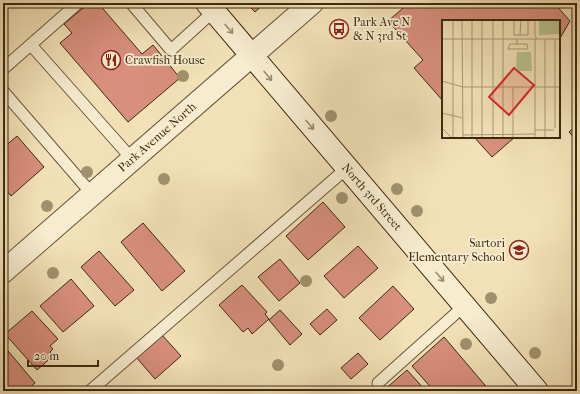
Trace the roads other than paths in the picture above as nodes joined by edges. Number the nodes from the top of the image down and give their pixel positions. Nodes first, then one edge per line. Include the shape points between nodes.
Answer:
1 (78, 3) edge
2 (131, 3) edge
3 (312, 3) edge
4 (210, 7) edge
5 (31, 45) junction
6 (251, 56) junction
7 (3, 69) edge
8 (3, 91) edge
9 (132, 159) junction
10 (347, 168) junction
11 (92, 194) junction
12 (3, 272) edge
13 (464, 306) junction
14 (378, 383) dead end
15 (90, 391) edge
16 (537, 391) edge

1 - 5 lane
2 - 4 lane via 171,50
3 - 6 main road, Park Avenue North
4 -> 6 main road, North 3rd Street
5 - 7 lane
5 - 9 lane
6 - 9 main road, Park Avenue North
6 -> 10 main road, North 3rd Street
8 - 11 lane
9 - 11 main road, Park Avenue North
10 -> 13 main road, North 3rd Street
10 - 15 lane
11 - 12 main road, Park Avenue North
13 - 14 lane
13 - 16 main road, North 3rd Street

